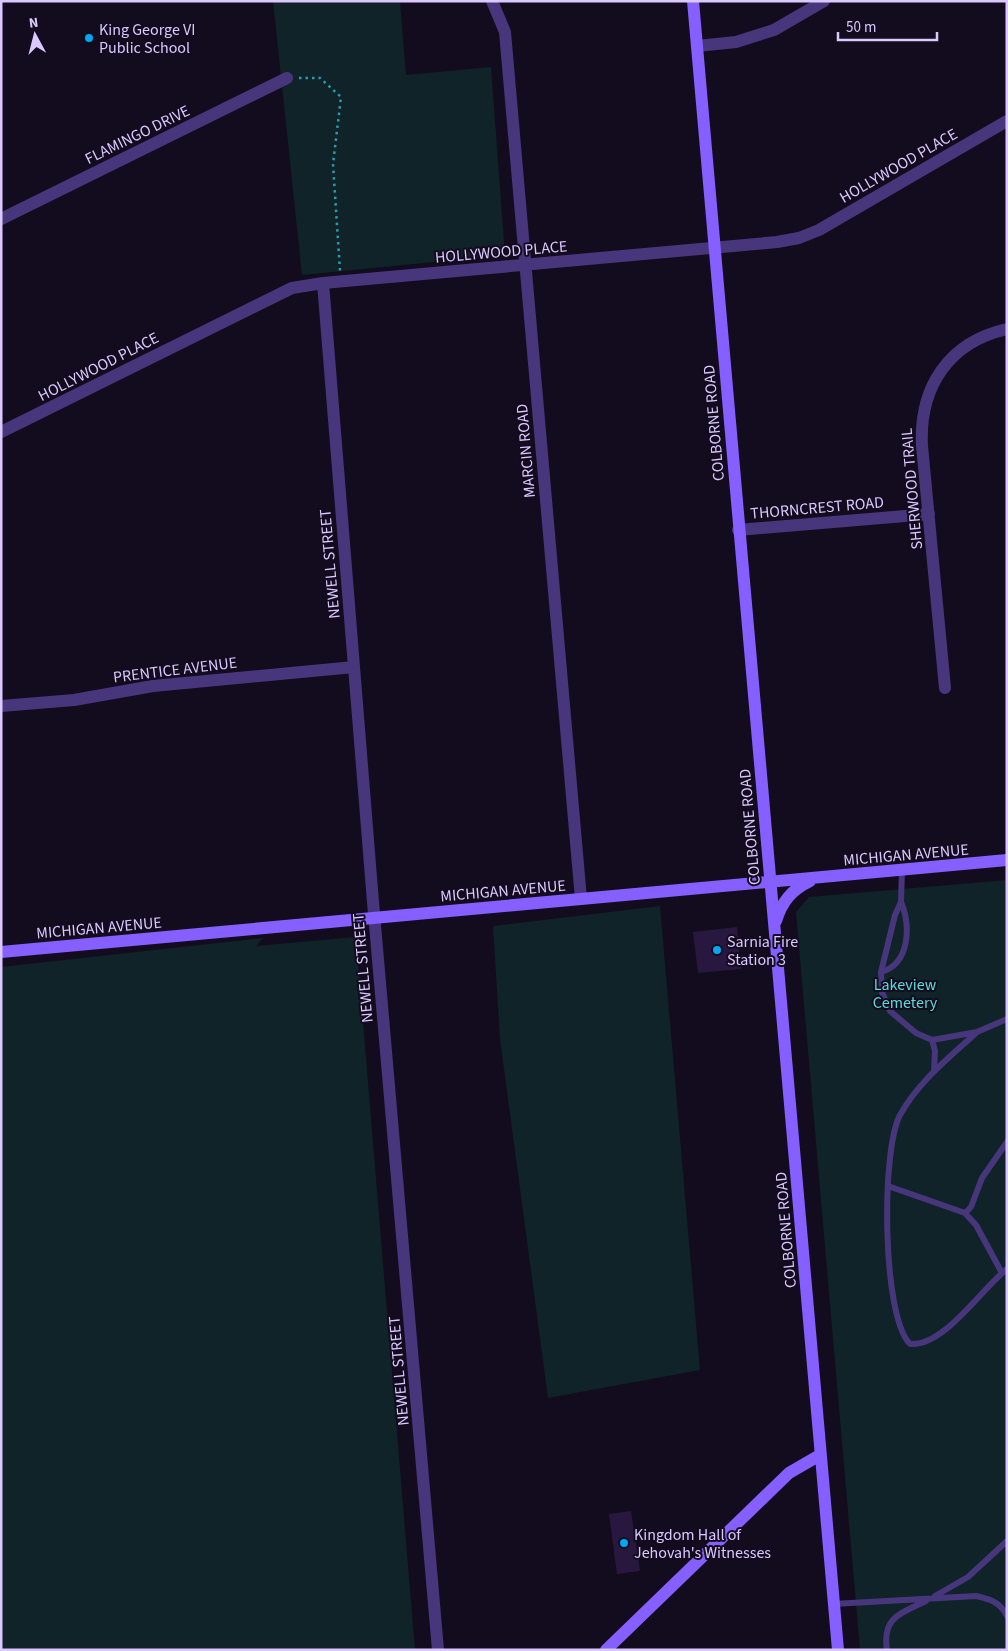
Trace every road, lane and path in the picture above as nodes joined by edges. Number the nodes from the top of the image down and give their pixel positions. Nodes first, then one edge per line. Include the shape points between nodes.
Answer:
1 (492, 1) edge
2 (692, 1) edge
3 (824, 1) edge
4 (697, 46) junction
5 (287, 78) joint
6 (1007, 121) edge
7 (1, 219) edge
8 (715, 248) junction
9 (525, 265) junction
10 (341, 281) junction
11 (323, 283) junction
12 (1007, 329) edge
13 (1, 432) edge
14 (929, 514) junction
15 (738, 530) junction
16 (354, 667) junction
17 (945, 688) dead end
18 (1, 706) edge
19 (1007, 860) edge
20 (902, 870) junction
21 (816, 879) junction
22 (770, 882) junction
23 (581, 899) junction
24 (901, 902) junction
25 (374, 919) junction
26 (774, 926) junction
27 (1, 952) edge
28 (881, 972) junction
29 (1007, 1019) edge
30 (977, 1032) junction
31 (932, 1040) junction
32 (934, 1071) junction
33 (1007, 1142) edge
34 (888, 1186) junction
35 (965, 1213) junction
36 (1004, 1271) edge
37 (820, 1455) junction
38 (1007, 1541) edge
39 (930, 1599) junction
40 (833, 1604) junction
41 (1007, 1616) edge
42 (438, 1650) edge
43 (606, 1650) edge
44 (838, 1650) edge
45 (887, 1650) edge

1 - 9 street, MARCIN ROAD via 505,32
2 - 4 street, COLBORNE ROAD
3 - 4 street via 774,30 736,42
4 - 8 street, COLBORNE ROAD
5 - 7 street, FLAMINGO DRIVE
5 - 10 path via 320,78 341,97 333,164
6 - 8 street, HOLLYWOOD PLACE via 810,235
8 - 9 street, HOLLYWOOD PLACE
8 - 15 street, COLBORNE ROAD
9 - 10 street, HOLLYWOOD PLACE
9 - 23 street, MARCIN ROAD
10 - 11 street, HOLLYWOOD PLACE
11 - 13 street, HOLLYWOOD PLACE via 283,292
11 - 16 street, NEWELL STREET
12 - 14 street, SHERWOOD TRAIL via 983,336 962,349 938,375 927,396 921,430
14 - 15 street, THORNCREST ROAD
14 - 17 street, SHERWOOD TRAIL
15 - 22 street, COLBORNE ROAD
16 - 18 street, PRENTICE AVENUE via 153,686 74,700
16 - 25 street, NEWELL STREET
19 - 20 street, MICHIGAN AVENUE
20 - 21 street, MICHIGAN AVENUE
20 - 24 lane
21 - 22 street, MICHIGAN AVENUE
21 - 26 street via 799,886 787,896
22 - 23 street, MICHIGAN AVENUE
22 - 26 street, COLBORNE ROAD
23 - 25 street, MICHIGAN AVENUE
24 - 28 lane
24 - 28 lane via 907,920 904,947 890,970
25 - 27 street, MICHIGAN AVENUE
25 - 42 street, NEWELL STREET
26 - 37 street, COLBORNE ROAD
28 - 31 lane via 882,992 890,1012 916,1033
29 - 30 lane
30 - 31 lane
30 - 32 lane
31 - 32 lane
32 - 34 lane via 918,1088 900,1117 892,1138
33 - 35 lane via 982,1178 971,1207
34 - 35 lane
34 - 36 lane via 888,1235 896,1312 904,1338 910,1344 930,1341 942,1332
35 - 36 lane
37 - 40 street, COLBORNE ROAD
37 - 43 street via 789,1473
38 - 39 lane via 968,1577
39 - 40 lane
39 - 41 lane via 989,1598 998,1603
39 - 45 lane via 891,1621 887,1628
40 - 44 street, COLBORNE ROAD

